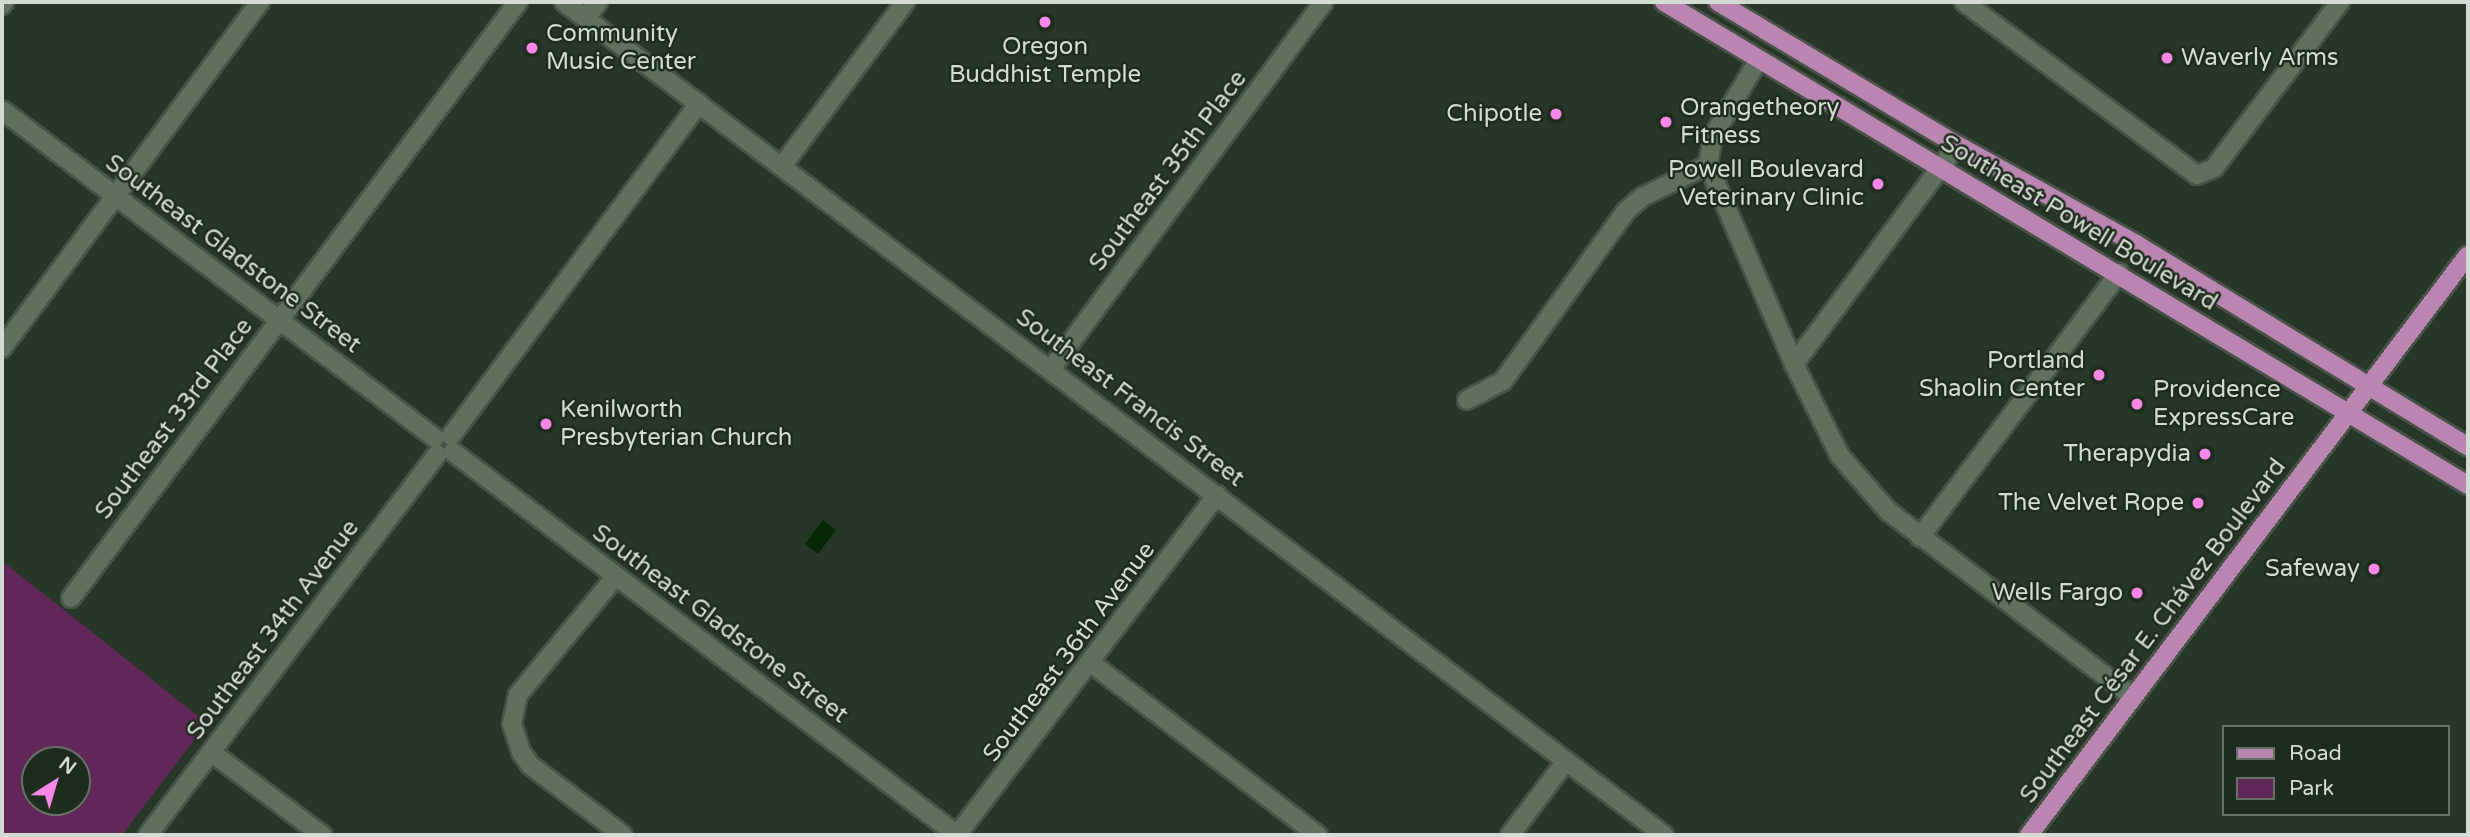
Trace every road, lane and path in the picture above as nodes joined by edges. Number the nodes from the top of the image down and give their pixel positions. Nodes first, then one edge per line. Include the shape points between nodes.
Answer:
1 (260, 2) edge
2 (518, 2) edge
3 (564, 2) edge
4 (598, 2) edge
5 (905, 2) edge
6 (1324, 2) edge
7 (1665, 2) edge
8 (1673, 2) edge
9 (1718, 2) edge
10 (1964, 2) edge
11 (2334, 4) edge
12 (586, 18) junction
13 (1794, 48) junction
14 (1759, 59) junction
15 (699, 103) junction
16 (2, 110) edge
17 (1956, 145) junction
18 (1708, 165) junction
19 (782, 166) junction
20 (1940, 169) junction
21 (115, 195) junction
22 (2468, 255) edge
23 (2119, 273) junction
24 (279, 320) junction
25 (2, 348) edge
26 (1794, 364) junction
27 (1051, 369) junction
28 (2370, 387) junction
29 (1467, 400) dead end
30 (2349, 413) junction
31 (444, 445) junction
32 (2468, 447) edge
33 (2468, 485) edge
34 (1217, 495) junction
35 (1920, 537) junction
36 (616, 576) junction
37 (71, 598) dead end
38 (1091, 663) junction
39 (2132, 696) junction
40 (211, 752) junction
41 (1566, 761) junction
42 (148, 835) edge
43 (322, 835) edge
44 (623, 835) edge
45 (957, 835) edge
46 (1318, 835) edge
47 (1510, 835) edge
48 (1664, 835) edge
49 (2029, 835) edge

1 - 21 street
2 - 24 street, Southeast 33rd Place
3 - 12 street, Southeast Francis Street
4 - 12 street
5 - 19 street
6 - 27 street, Southeast 35th Place
7 - 8 main road
7 - 14 main road, Southeast Powell Boulevard
9 - 13 main road, Southeast Powell Boulevard
10 - 11 street via 2191,173 2203,175 2214,168
12 - 15 street, Southeast Francis Street
13 - 14 main road
13 - 17 main road, Southeast Powell Boulevard
14 - 18 street via 1713,136
14 - 20 main road, Southeast Powell Boulevard
15 - 19 street, Southeast Francis Street
15 - 31 street, Southeast 34th Avenue
16 - 21 street, Southeast Gladstone Street
17 - 20 street
17 - 28 main road, Southeast Powell Boulevard via 2136,244
18 - 26 street
18 - 29 street via 1642,197 1626,211 1503,381
19 - 27 street, Southeast Francis Street
20 - 23 main road, Southeast Powell Boulevard
20 - 26 street
21 - 24 street, Southeast Gladstone Street
21 - 25 street
22 - 28 main road, Southeast César E. Chávez Boulevard
23 - 30 main road, Southeast Powell Boulevard
23 - 35 street
24 - 31 street, Southeast Gladstone Street
24 - 37 street, Southeast 33rd Place
26 - 35 street via 1819,420 1850,471
27 - 34 street, Southeast Francis Street
28 - 30 main road, Southeast César E. Chávez Boulevard
28 - 32 main road, Southeast Powell Boulevard
30 - 33 main road, Southeast Powell Boulevard
30 - 39 main road, Southeast César E. Chávez Boulevard
31 - 36 street, Southeast Gladstone Street
31 - 40 street, Southeast 34th Avenue
34 - 38 street, Southeast 36th Avenue
34 - 41 street, Southeast Francis Street
35 - 39 street
36 - 44 street via 519,695 512,724 517,745 530,765
36 - 45 street, Southeast Gladstone Street
38 - 45 street, Southeast 36th Avenue
38 - 46 street
39 - 49 main road, Southeast César E. Chávez Boulevard
40 - 42 street, Southeast 34th Avenue
40 - 43 street
41 - 47 street
41 - 48 street, Southeast Francis Street

